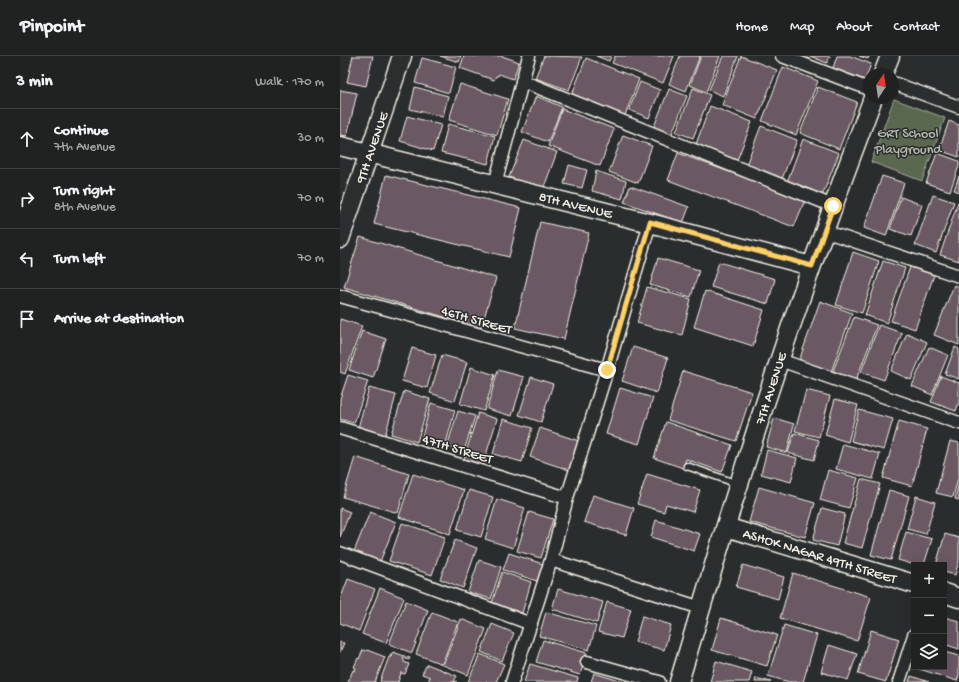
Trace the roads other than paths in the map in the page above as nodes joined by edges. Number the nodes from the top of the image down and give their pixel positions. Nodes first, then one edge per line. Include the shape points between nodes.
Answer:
1 (402, 56) edge
2 (529, 56) edge
3 (782, 56) edge
4 (890, 56) edge
5 (885, 68) edge
6 (522, 81) junction
7 (899, 85) edge
8 (863, 87) edge
9 (871, 104) edge
10 (959, 107) edge
11 (340, 146) edge
12 (369, 153) junction
13 (495, 184) junction
14 (833, 206) junction
15 (650, 222) junction
16 (824, 232) junction
17 (340, 239) edge
18 (812, 266) junction
19 (959, 276) edge
20 (340, 296) edge
21 (780, 360) junction
22 (607, 370) junction
23 (959, 423) edge
24 (340, 428) edge
25 (687, 466) dead end
26 (739, 484) junction
27 (567, 498) junction
28 (726, 527) junction
29 (340, 553) edge
30 (551, 560) junction
31 (911, 583) edge
32 (947, 594) edge
33 (959, 598) edge
34 (701, 608) junction
35 (531, 624) junction
36 (911, 644) edge
37 (587, 662) dead end
38 (512, 682) edge
39 (658, 682) edge
40 (679, 682) edge
41 (899, 682) edge

1 - 12 main road, 9TH AVENUE
2 - 6 street
3 - 8 street
4 - 5 main road
6 - 13 street
6 - 14 street
7 - 10 street
9 - 14 main road, 7TH AVENUE
11 - 12 main road, 8TH AVENUE
12 - 13 main road, 8TH AVENUE
12 - 17 main road, 9TH AVENUE
13 - 15 main road, 8TH AVENUE
14 - 16 main road, 7TH AVENUE
15 - 18 main road, 8TH AVENUE
15 - 22 street
16 - 18 main road, 7TH AVENUE
16 - 19 street
18 - 21 main road, 7TH AVENUE
20 - 22 street, 46TH STREET
21 - 23 street
21 - 26 main road, 7TH AVENUE
22 - 27 street
24 - 27 street, 47TH STREET
25 - 26 lane
26 - 28 main road, 7TH AVENUE
27 - 30 street
28 - 31 main road, ASHOK NAGAR 49TH STREET
28 - 34 main road, 7TH AVENUE
29 - 35 street
30 - 34 street
30 - 35 street
32 - 33 main road
34 - 40 main road, 7TH AVENUE
35 - 38 street
36 - 41 street
37 - 39 street

